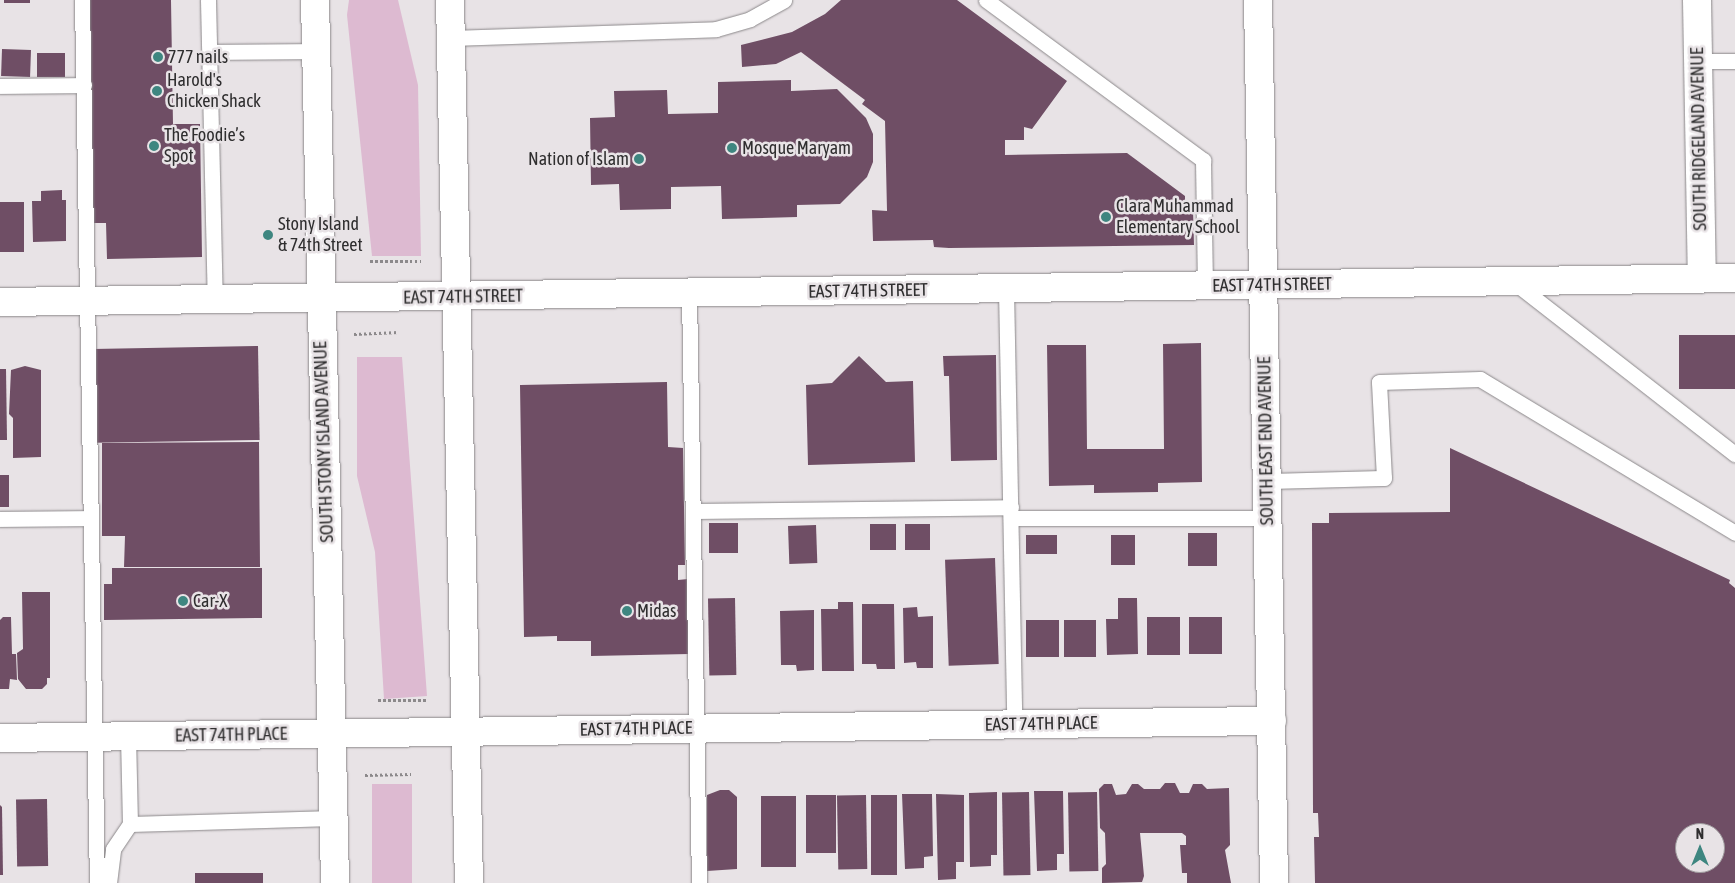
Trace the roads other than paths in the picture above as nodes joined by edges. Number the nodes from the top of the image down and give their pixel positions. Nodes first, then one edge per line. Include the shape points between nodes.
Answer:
1 (82, 0) edge
2 (208, 0) edge
3 (315, 0) edge
4 (450, 0) edge
5 (784, 0) edge
6 (986, 0) edge
7 (1258, 0) edge
8 (1697, 0) edge
9 (451, 38) junction
10 (210, 52) junction
11 (316, 52) junction
12 (1698, 60) junction
13 (1735, 60) edge
14 (84, 85) junction
15 (0, 86) edge
16 (1702, 278) junction
17 (1735, 278) edge
18 (1514, 281) junction
19 (1263, 285) junction
20 (1206, 286) junction
21 (1006, 288) junction
22 (689, 293) junction
23 (455, 297) junction
24 (320, 298) junction
25 (215, 300) junction
26 (87, 301) junction
27 (0, 302) edge
28 (1735, 454) edge
29 (1267, 481) junction
30 (694, 511) junction
31 (1011, 513) junction
32 (91, 518) junction
33 (1268, 518) junction
34 (0, 519) edge
35 (1735, 533) edge
36 (1272, 721) junction
37 (1014, 724) junction
38 (697, 728) junction
39 (466, 732) junction
40 (332, 734) junction
41 (95, 736) junction
42 (128, 736) junction
43 (0, 738) edge
44 (333, 818) junction
45 (130, 824) junction
46 (97, 883) edge
47 (109, 883) edge
48 (335, 883) edge
49 (469, 883) edge
50 (699, 883) edge
51 (1274, 883) edge

1 - 14 lane
2 - 10 lane
3 - 11 main road, SOUTH STONY ISLAND AVENUE
4 - 9 main road
5 - 9 lane via 750,19 716,29
6 - 20 lane via 1203,160
7 - 19 main road, SOUTH EAST END AVENUE
8 - 12 main road, SOUTH RIDGELAND AVENUE
9 - 23 main road
10 - 11 lane
10 - 25 lane
11 - 24 main road, SOUTH STONY ISLAND AVENUE
12 - 13 lane
12 - 16 main road, SOUTH RIDGELAND AVENUE
14 - 15 lane
14 - 26 lane
16 - 17 main road, EAST 74TH STREET
16 - 18 main road, EAST 74TH STREET
18 - 19 main road, EAST 74TH STREET
18 - 28 lane
19 - 20 main road, EAST 74TH STREET
19 - 29 main road, SOUTH EAST END AVENUE
20 - 21 main road, EAST 74TH STREET
21 - 22 main road, EAST 74TH STREET
21 - 31 lane
22 - 23 main road, EAST 74TH STREET
22 - 30 lane
23 - 24 main road, EAST 74TH STREET
23 - 39 main road
24 - 25 main road, EAST 74TH STREET
24 - 40 main road, SOUTH STONY ISLAND AVENUE
25 - 26 main road, EAST 74TH STREET
26 - 27 main road, EAST 74TH STREET
26 - 32 lane
29 - 33 main road, SOUTH EAST END AVENUE
29 - 35 lane via 1384,478 1379,382 1480,379
30 - 31 lane
30 - 38 lane
31 - 33 lane
31 - 37 lane
32 - 34 lane
32 - 41 lane
33 - 36 main road, SOUTH EAST END AVENUE
36 - 37 main road, EAST 74TH PLACE
36 - 51 main road, SOUTH EAST END AVENUE
37 - 38 main road, EAST 74TH PLACE
38 - 39 main road, EAST 74TH PLACE
38 - 50 lane
39 - 40 main road, EAST 74TH PLACE
39 - 49 main road
40 - 42 main road, EAST 74TH PLACE
40 - 44 main road, SOUTH STONY ISLAND AVENUE
41 - 42 main road, EAST 74TH PLACE
41 - 43 main road, EAST 74TH PLACE
41 - 46 lane
42 - 45 lane
44 - 45 lane
44 - 48 main road, SOUTH STONY ISLAND AVENUE
45 - 47 lane via 113,849

